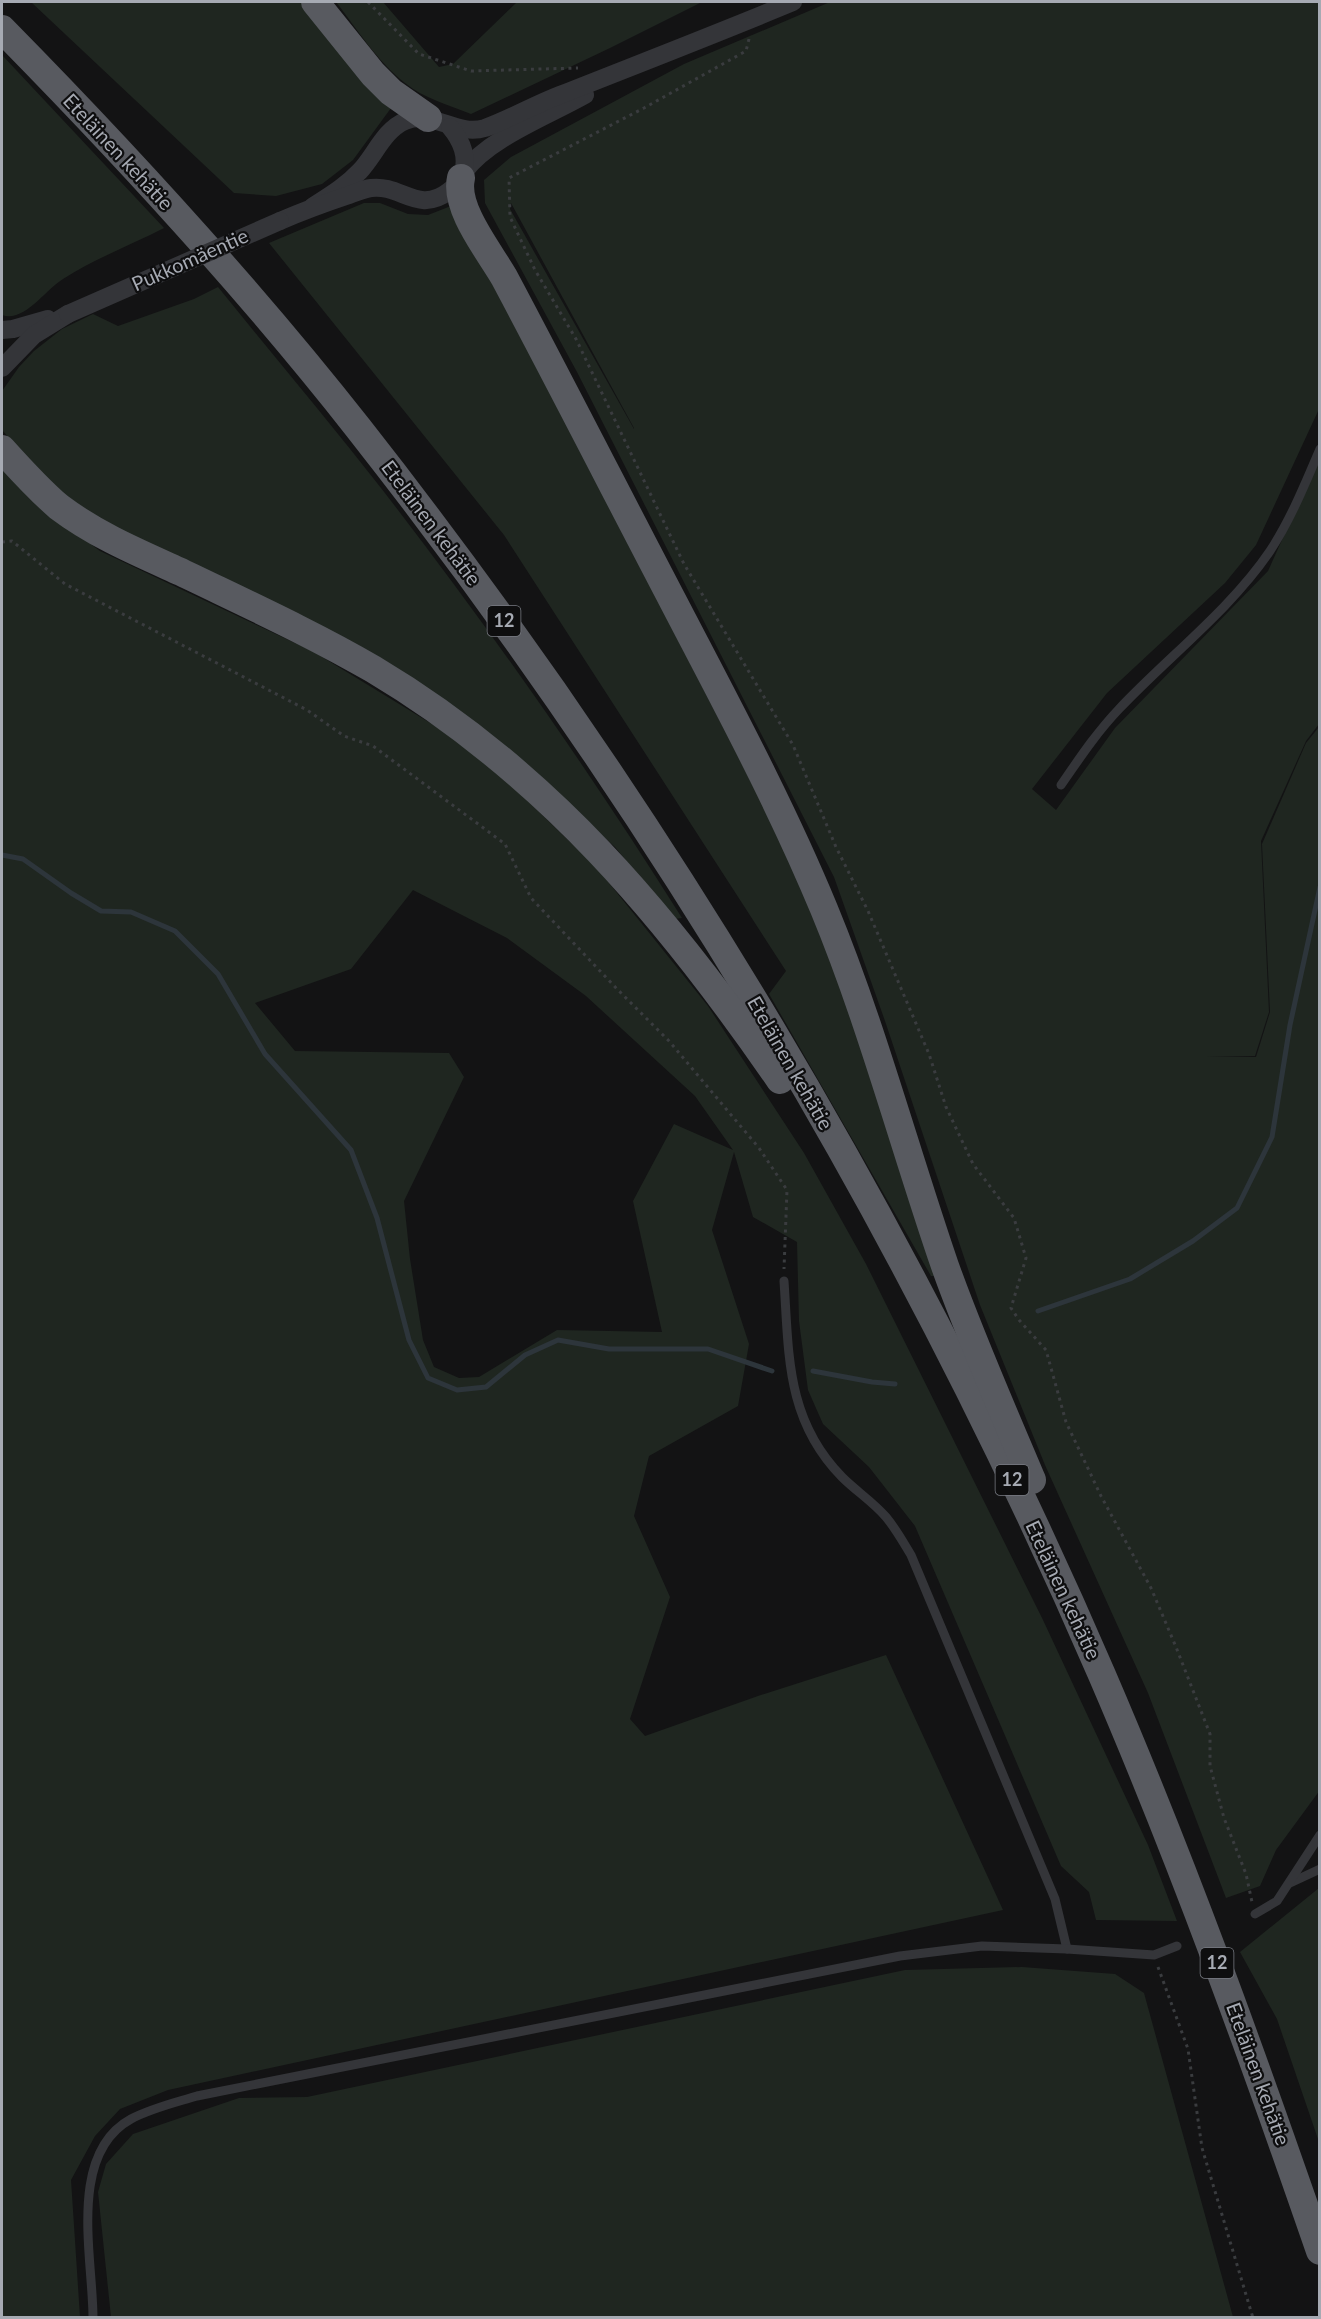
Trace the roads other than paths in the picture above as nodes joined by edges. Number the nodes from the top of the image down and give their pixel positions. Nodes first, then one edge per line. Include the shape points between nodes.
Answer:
1 (315, 2) edge
2 (793, 2) edge
3 (2, 29) edge
4 (637, 66) junction
5 (439, 122) junction
6 (463, 175) junction
7 (312, 207) junction
8 (68, 314) junction
9 (2, 330) edge
10 (2, 368) edge
11 (2, 449) edge
12 (1320, 449) edge
13 (1061, 785) dead end
14 (784, 1281) road end
15 (914, 1282) junction
16 (1104, 1680) junction
17 (1320, 1835) edge
18 (1320, 1869) edge
19 (1290, 1883) junction
20 (1255, 1914) road end
21 (1177, 1946) dead end
22 (1066, 1949) junction
23 (1320, 2251) edge
24 (93, 2318) edge

1 - 5 highway via 391,92
2 - 4 street, Pukkomäentie
3 - 15 highway, Eteläinen kehätie / 12 via 120,151 301,358 484,592 722,947
4 - 5 street, Pukkomäentie via 483,128 469,131
4 - 6 street, Pukkomäentie via 500,141 472,161
5 - 6 street via 463,147
5 - 7 street, Pukkomäentie via 415,118 404,121 344,186
6 - 7 street, Pukkomäentie via 445,195 433,199 420,201 369,188
6 - 16 highway via 459,188 468,216 525,316 702,656 822,904 857,994 965,1319 1055,1536
7 - 8 street, Pukkomäentie, bridge
8 - 9 street, Pukkomäentie
8 - 10 street, Pukkomäentie via 34,335
11 - 15 highway via 33,483 88,527 371,668 415,694 542,793 618,870 742,1024
12 - 13 lane via 1269,552 1218,611 1093,738
14 - 22 lane via 790,1364 800,1413 824,1457 885,1515 911,1555 1055,1899
15 - 16 highway, Eteläinen kehätie / 12 via 1020,1496
16 - 23 highway, Eteläinen kehätie / 12 via 1193,1899
17 - 19 lane
18 - 19 lane
19 - 20 lane via 1277,1901
21 - 22 lane via 1154,1955
22 - 24 lane via 982,1946 900,1956 197,2096 154,2109 129,2120 108,2139 91,2175 88,2211

